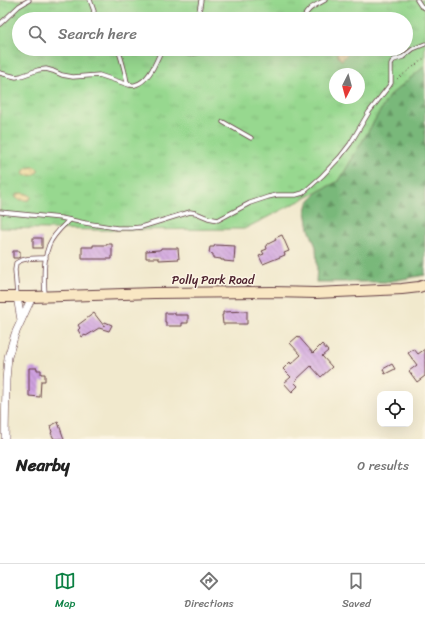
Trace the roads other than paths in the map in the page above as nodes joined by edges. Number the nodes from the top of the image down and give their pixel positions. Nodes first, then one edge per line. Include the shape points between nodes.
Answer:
1 (29, 0) edge
2 (90, 0) edge
3 (201, 0) edge
4 (325, 0) edge
5 (417, 0) edge
6 (425, 8) edge
7 (13, 12) edge
8 (94, 12) edge
9 (200, 12) edge
10 (308, 12) edge
11 (12, 13) edge
12 (0, 24) edge
13 (425, 44) edge
14 (413, 49) edge
15 (120, 56) edge
16 (159, 56) edge
17 (406, 56) edge
18 (0, 73) edge
19 (130, 85) junction
20 (222, 122) dead end
21 (251, 138) dead end
22 (0, 212) edge
23 (69, 220) junction
24 (46, 258) junction
25 (425, 286) edge
26 (45, 296) junction
27 (0, 297) edge
28 (17, 297) junction
29 (32, 297) junction
30 (22, 320) junction
31 (4, 439) edge

1 - 7 lane
2 - 8 lane
3 - 9 lane
4 - 10 lane
5 - 6 lane
11 - 12 lane
13 - 14 lane
15 - 19 lane via 127,83
16 - 19 lane via 146,78 138,84
17 - 23 lane via 392,62 391,83 369,112 350,144 322,176 302,193 264,198 218,220 190,212 132,228
18 - 19 lane via 16,77 46,69 62,75 99,75
20 - 21 lane
22 - 23 lane
23 - 24 lane via 49,244
24 - 26 lane
24 - 28 lane via 32,258 16,263
25 - 26 street, Polly Park Road via 316,293
26 - 29 street, Polly Park Road
27 - 28 street, Polly Park Road
28 - 29 street, Polly Park Road
28 - 30 street
29 - 30 street
30 - 31 street via 8,357

